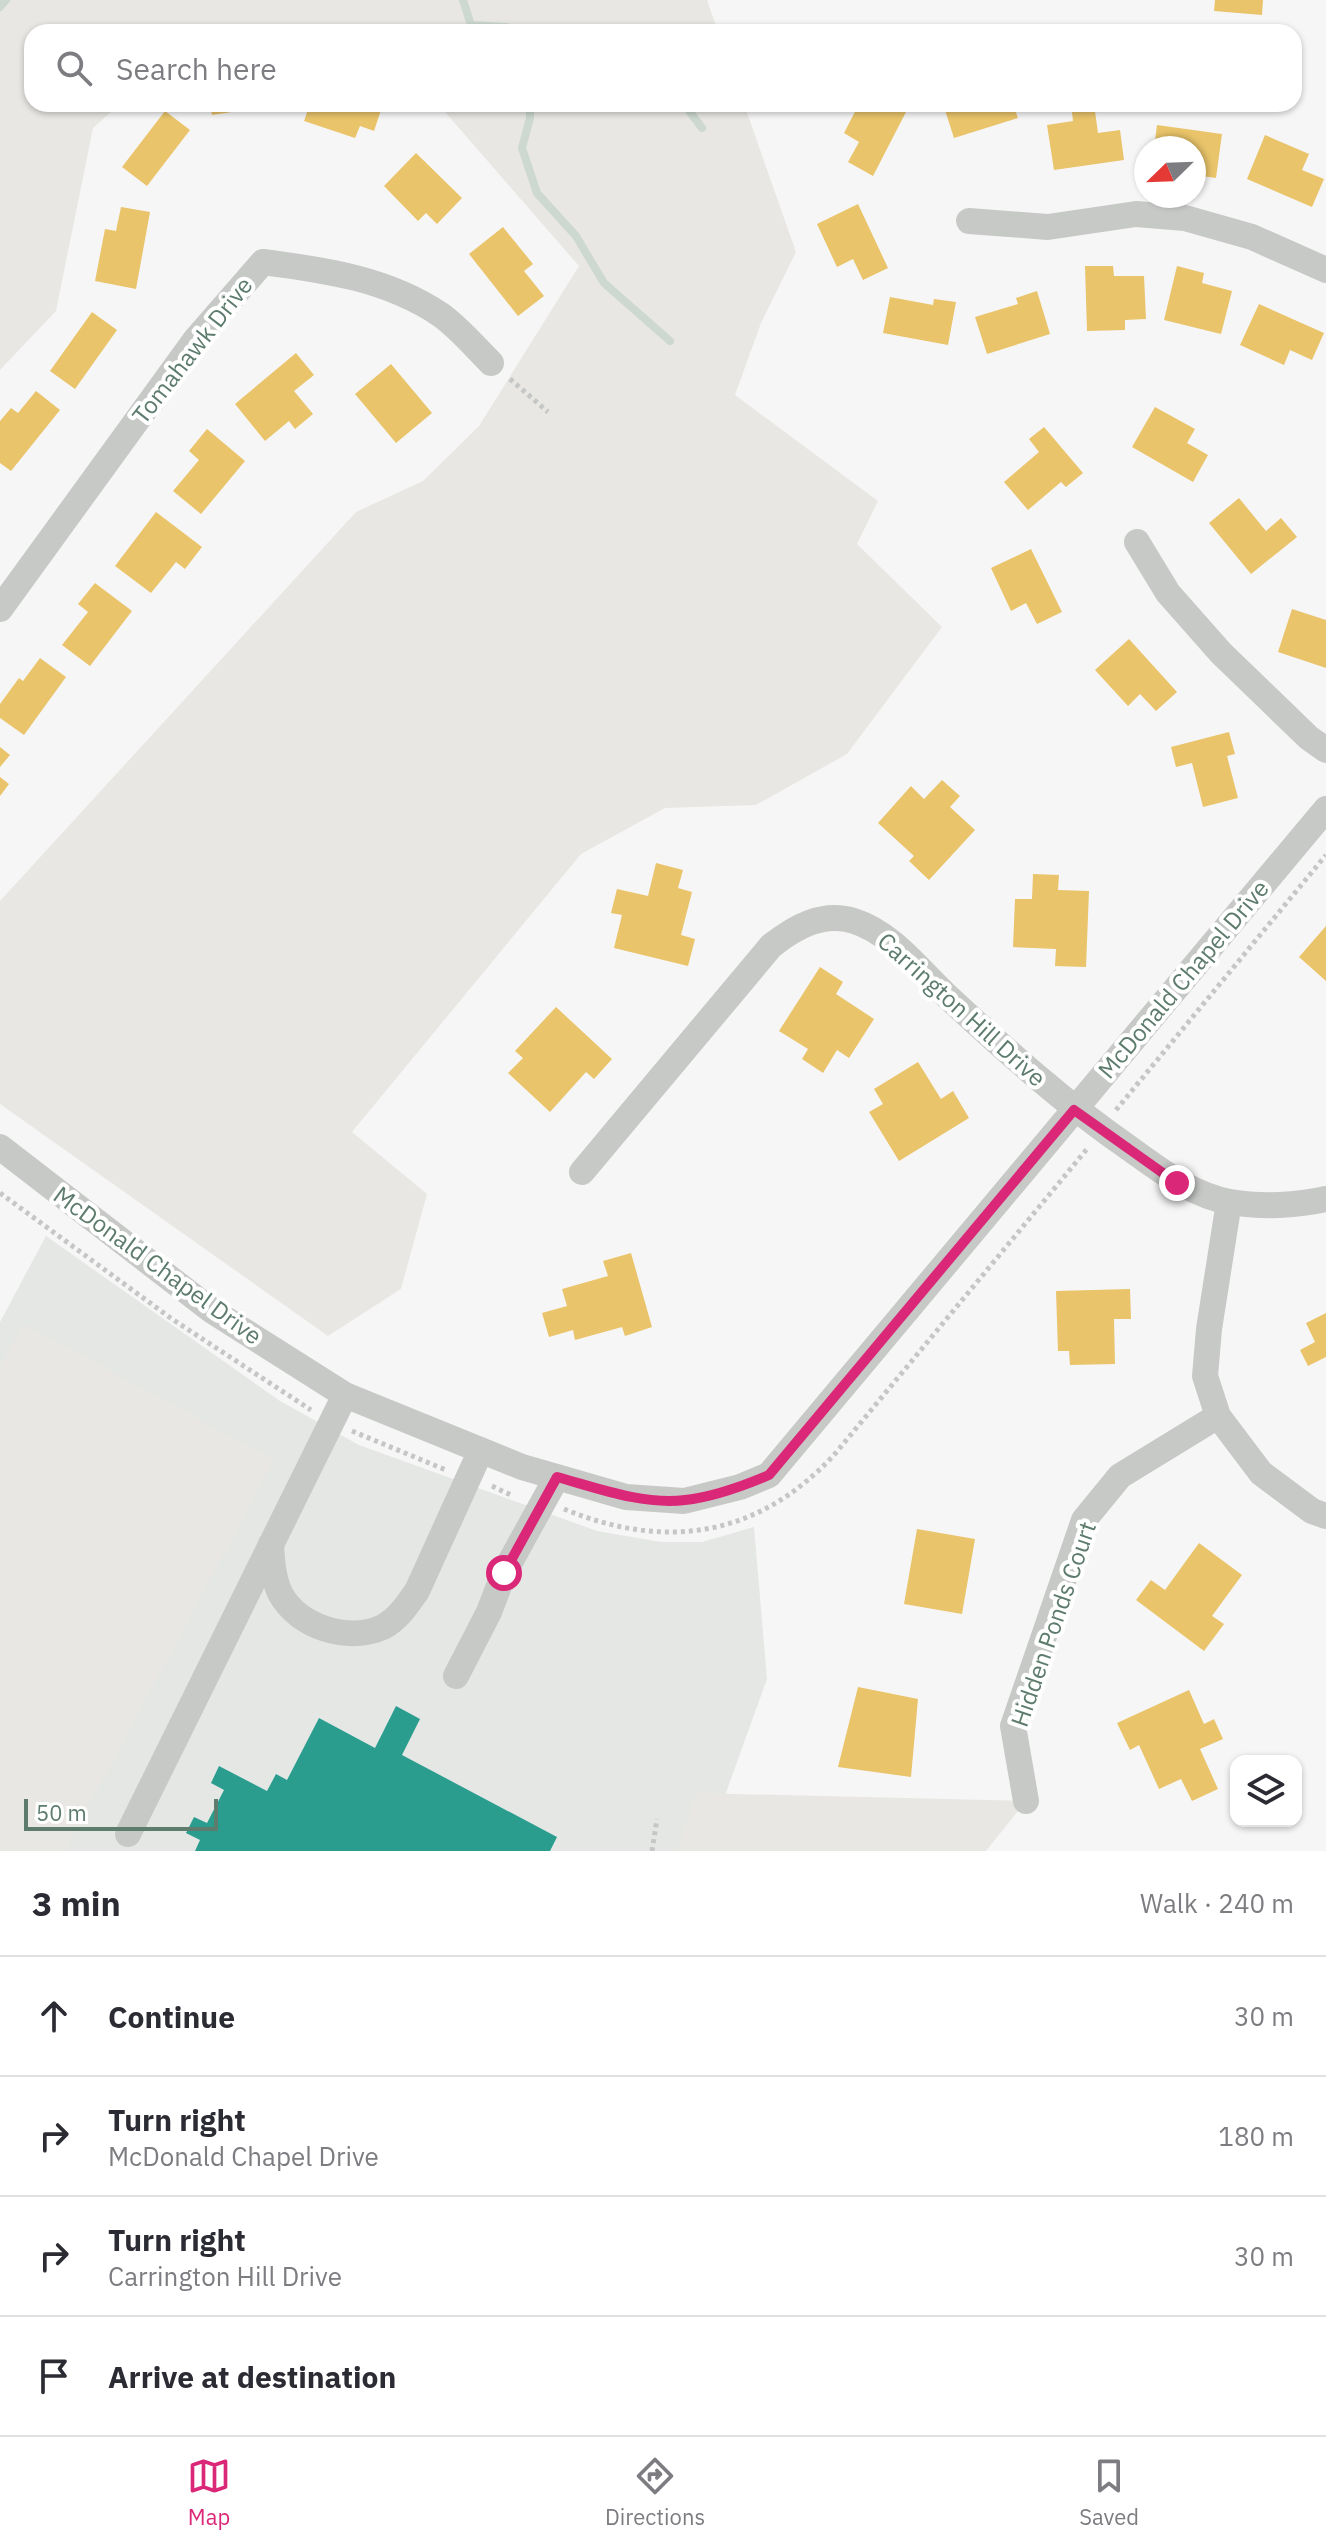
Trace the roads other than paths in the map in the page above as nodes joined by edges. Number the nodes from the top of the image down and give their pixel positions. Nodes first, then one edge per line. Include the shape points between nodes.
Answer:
1 (969, 221) dead end
2 (1326, 270) edge
3 (491, 363) road end
4 (1137, 542) dead end
5 (0, 609) edge
6 (1326, 750) edge
7 (1326, 809) edge
8 (1074, 1110) junction
9 (0, 1147) edge
10 (582, 1172) dead end
11 (1326, 1199) edge
12 (1229, 1202) junction
13 (345, 1395) junction
14 (1218, 1416) junction
15 (481, 1450) junction
16 (557, 1477) junction
17 (1326, 1516) edge
18 (271, 1544) junction
19 (456, 1676) dead end
20 (1026, 1801) dead end
21 (128, 1834) dead end

1 - 2 street via 1048,227 1136,214 1185,218 1252,237
3 - 5 street, Tomahawk Drive via 443,317 400,291 357,277 263,262 196,339
4 - 6 street via 1168,593 1221,653
7 - 8 street, McDonald Chapel Drive
8 - 10 street, Carrington Hill Drive via 881,933 852,920 826,918 793,929 771,946
8 - 12 street, Carrington Hill Drive via 1177,1183
8 - 16 street, McDonald Chapel Drive via 769,1475 684,1501 626,1497
9 - 13 street, McDonald Chapel Drive via 211,1310
11 - 12 street, Carrington Hill Drive
12 - 14 street via 1205,1376
13 - 15 street, McDonald Chapel Drive
13 - 18 street
14 - 17 street via 1261,1473
14 - 20 street, Hidden Ponds Court via 1120,1476 1084,1520 1013,1726
15 - 16 street, McDonald Chapel Drive
15 - 18 street via 417,1591 384,1626 362,1633 333,1632 307,1621 280,1592
16 - 19 street
18 - 21 street

